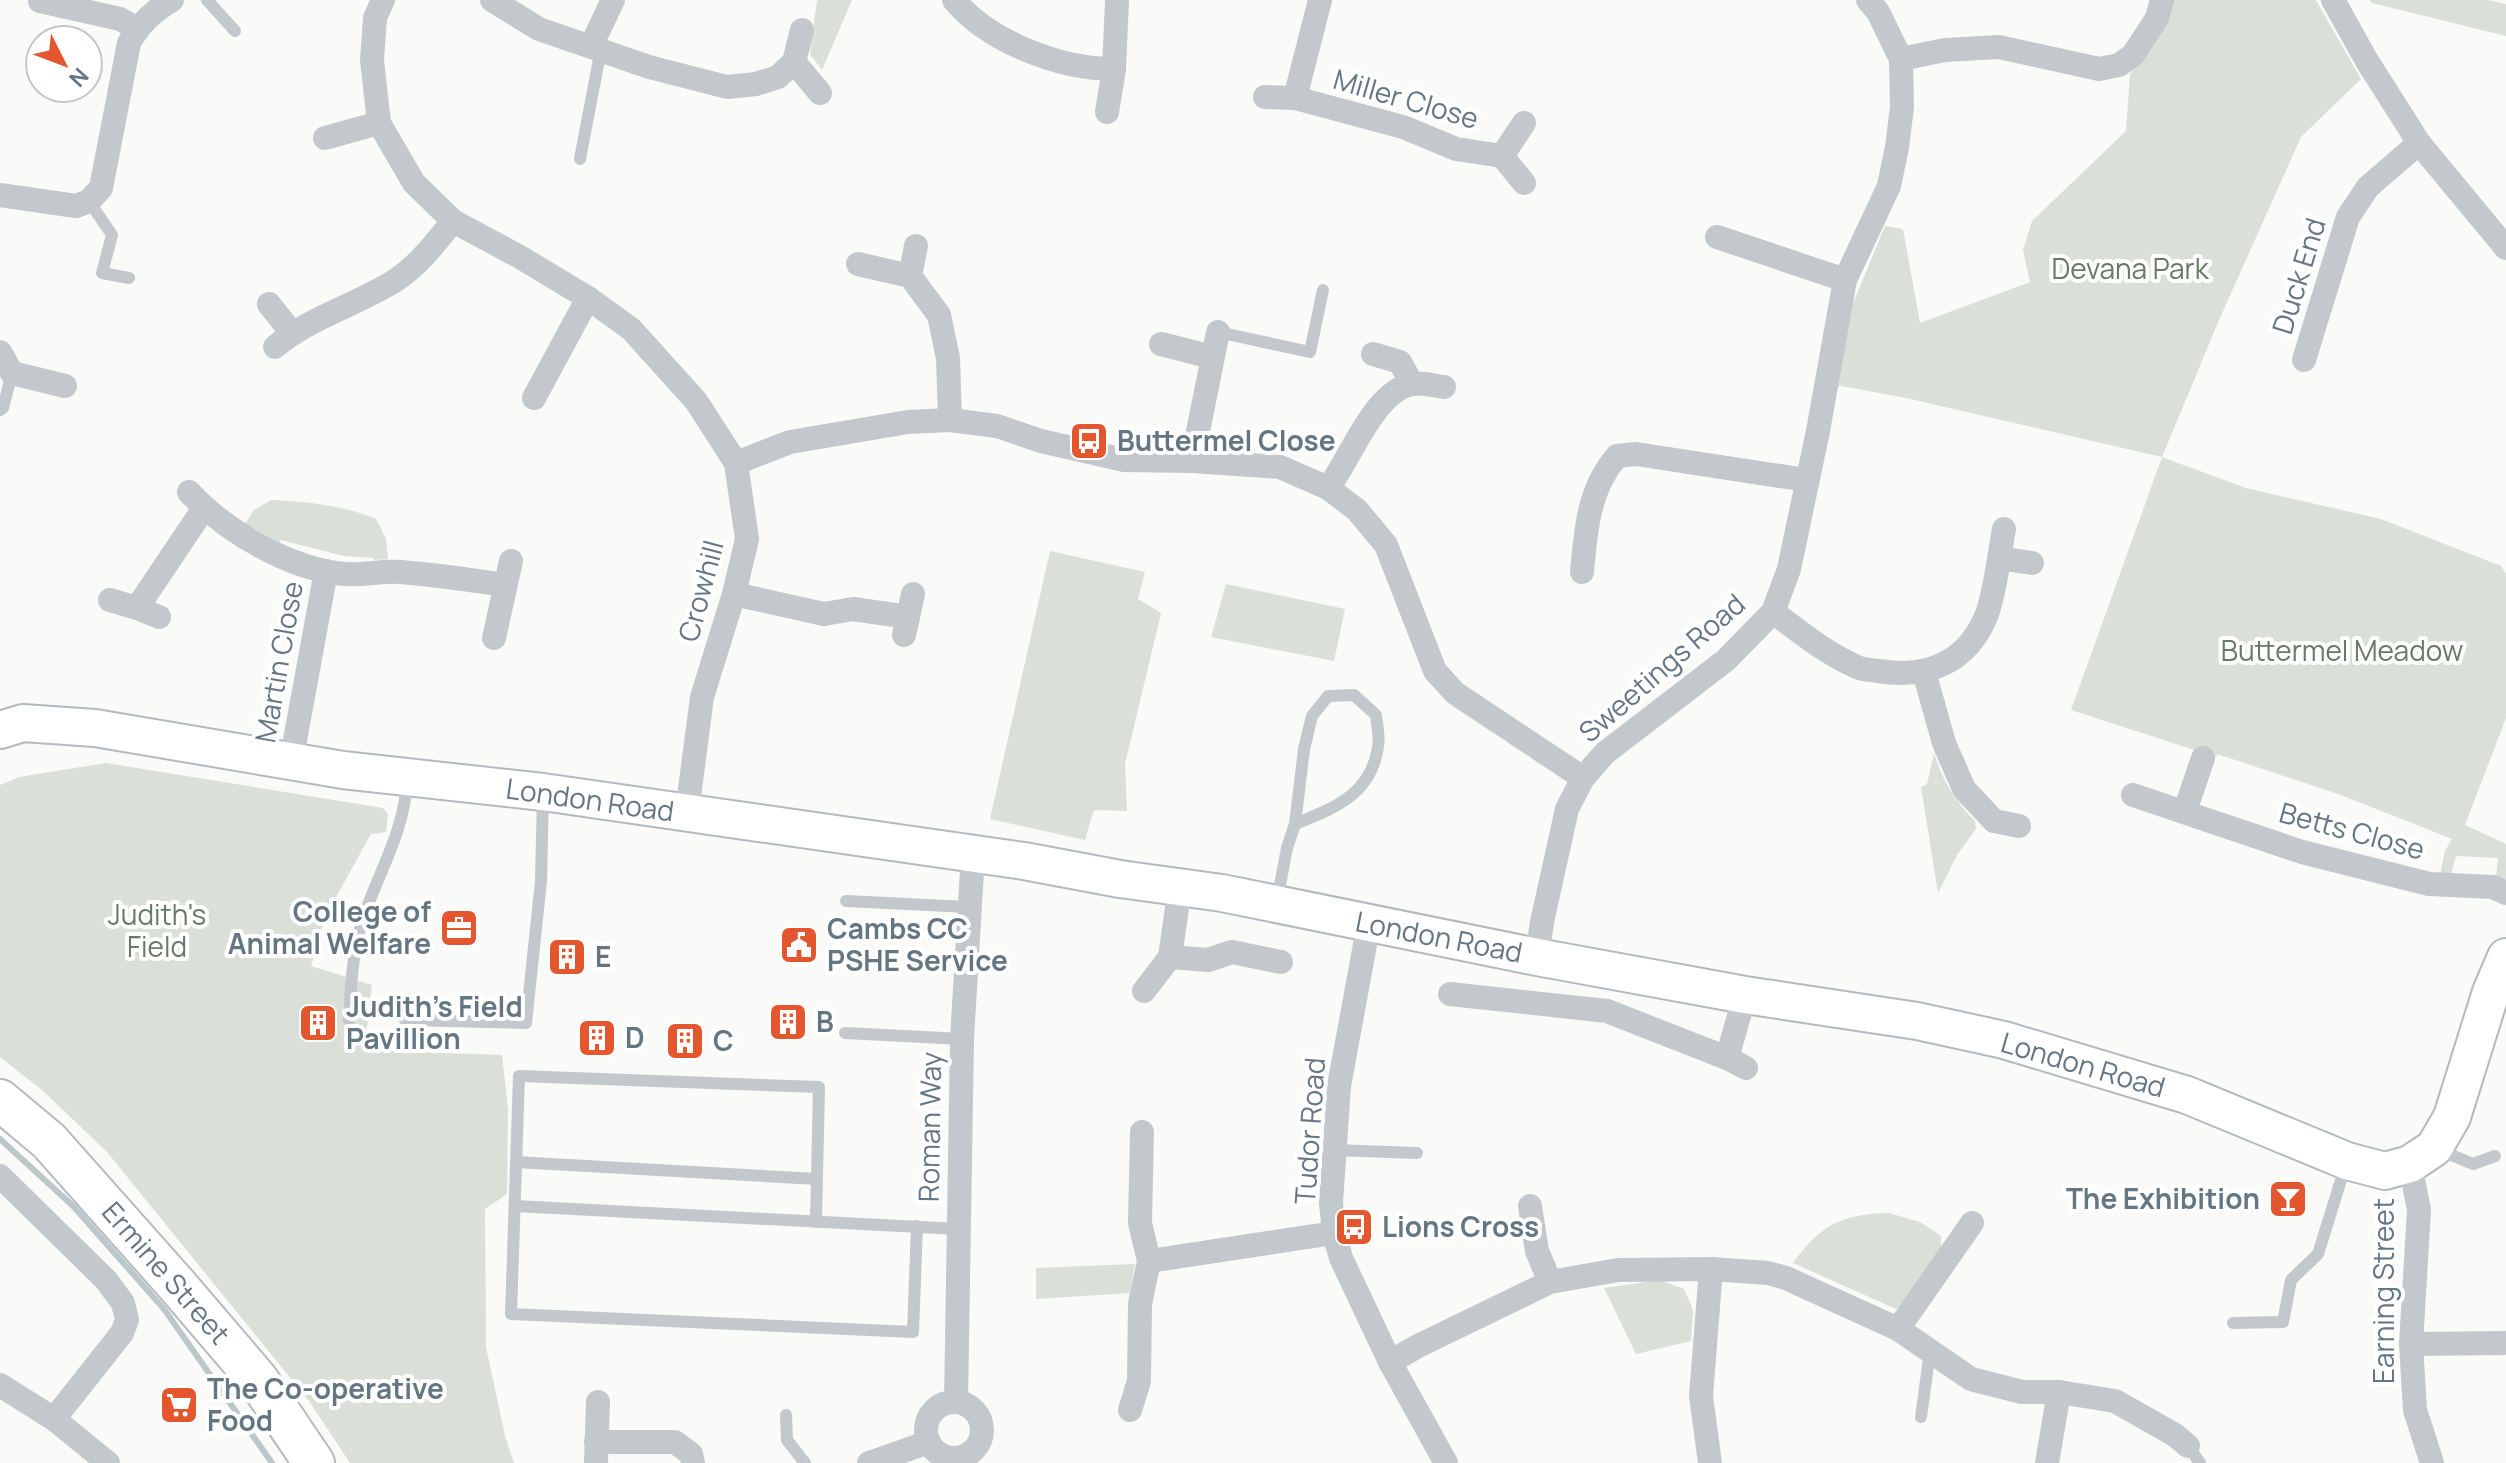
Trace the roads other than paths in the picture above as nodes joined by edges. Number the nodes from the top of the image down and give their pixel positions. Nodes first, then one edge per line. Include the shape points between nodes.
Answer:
1 (172, 0) edge
2 (207, 0) edge
3 (383, 0) edge
4 (492, 0) edge
5 (613, 0) edge
6 (1117, 0) edge
7 (1320, 0) edge
8 (1868, 0) edge
9 (2162, 0) edge
10 (2333, 0) edge
11 (40, 1) edge
12 (73, 4) edge
13 (960, 17) edge
14 (137, 29) junction
15 (802, 30) dead end
16 (235, 31) dead end
17 (596, 47) junction
18 (1901, 59) junction
19 (794, 62) junction
20 (1114, 69) junction
21 (820, 93) dead end
22 (1265, 97) dead end
23 (1295, 98) junction
24 (1107, 112) dead end
25 (379, 123) junction
26 (1524, 123) dead end
27 (325, 138) dead end
28 (2419, 143) junction
29 (1502, 156) junction
30 (580, 159) dead end
31 (1524, 183) dead end
32 (0, 195) edge
33 (89, 201) junction
34 (453, 221) junction
35 (1717, 237) dead end
36 (916, 246) dead end
37 (2506, 248) edge
38 (858, 264) dead end
39 (910, 276) junction
40 (129, 278) dead end
41 (1845, 280) junction
42 (1323, 290) dead end
43 (588, 298) junction
44 (269, 304) dead end
45 (1218, 332) joint
46 (1161, 344) dead end
47 (1373, 354) dead end
48 (1212, 357) junction
49 (2304, 360) dead end
50 (6, 363) edge
51 (1412, 384) junction
52 (65, 386) dead end
53 (1444, 387) dead end
54 (534, 398) dead end
55 (0, 410) edge
56 (950, 420) junction
57 (1192, 461) junction
58 (736, 463) junction
59 (1806, 480) junction
60 (1328, 488) junction
61 (2004, 529) dead end
62 (1999, 558) junction
63 (2032, 563) dead end
64 (326, 571) junction
65 (1582, 572) dead end
66 (734, 594) junction
67 (110, 600) dead end
68 (1773, 612) junction
69 (909, 615) dead end
70 (494, 638) dead end
71 (1924, 672) junction
72 (0, 730) edge
73 (2203, 758) dead end
74 (291, 762) junction
75 (407, 778) junction
76 (1583, 778) junction
77 (543, 792) junction
78 (2133, 795) dead end
79 (2185, 811) junction
80 (687, 812) junction
81 (1295, 824) junction
82 (2019, 826) dead end
83 (973, 854) junction
84 (1180, 887) junction
85 (2506, 893) edge
86 (846, 901) dead end
87 (1277, 904) junction
88 (968, 907) junction
89 (1369, 923) junction
90 (1170, 957) junction
91 (1537, 957) junction
92 (2506, 957) edge
93 (1281, 962) dead end
94 (1144, 991) dead end
95 (1450, 994) dead end
96 (1745, 995) junction
97 (349, 1020) dead end
98 (405, 1020) dead end
99 (845, 1033) dead end
100 (962, 1039) junction
101 (0, 1100) edge
102 (1142, 1132) dead end
103 (1333, 1150) junction
104 (1417, 1153) dead end
105 (2422, 1156) junction
106 (2495, 1156) dead end
107 (2347, 1161) junction
108 (516, 1162) junction
109 (0, 1176) edge
110 (817, 1179) junction
111 (515, 1206) junction
112 (1530, 1206) dead end
113 (816, 1222) junction
114 (1972, 1223) dead end
115 (917, 1226) junction
116 (958, 1229) junction
117 (1334, 1233) junction
118 (1149, 1261) junction
119 (1711, 1269) junction
120 (1550, 1282) junction
121 (2233, 1323) dead end
122 (1898, 1329) junction
123 (2506, 1343) edge
124 (2411, 1344) junction
125 (1930, 1351) junction
126 (1390, 1362) junction
127 (0, 1385) edge
128 (2059, 1392) junction
129 (598, 1402) dead end
130 (956, 1402) junction
131 (1130, 1410) dead end
132 (786, 1415) dead end
133 (1921, 1417) dead end
134 (54, 1419) junction
135 (929, 1442) junction
136 (2187, 1442) edge
137 (596, 1453) edge
138 (108, 1463) edge
139 (314, 1463) edge
140 (693, 1463) edge
141 (805, 1463) edge
142 (869, 1463) edge
143 (1446, 1463) edge
144 (1710, 1463) edge
145 (2047, 1463) edge
146 (2432, 1463) edge

1 - 14 street
2 - 16 lane
3 - 25 street, Crowhill via 375,18 372,60
4 - 17 street via 539,29
5 - 17 street
6 - 20 street
7 - 23 street, Miller Close
8 - 18 street, Sweetings Road
9 - 18 street via 2141,43 2119,65 2099,69 1999,47
10 - 28 street
11 - 12 street
12 - 14 street
13 - 20 street via 1037,55 1089,69
14 - 33 street via 129,43 101,188
15 - 19 street
17 - 19 street via 727,87 778,77
17 - 30 lane
18 - 41 street, Sweetings Road via 1902,107 1889,186
19 - 21 street
20 - 24 street
22 - 23 street, Miller Close
23 - 29 street, Miller Close via 1403,127 1456,149
25 - 27 street
25 - 34 street, Crowhill via 414,183
26 - 29 street, Miller Close
28 - 37 street
28 - 49 street, Duck End via 2368,187 2348,217
29 - 31 street, Miller Close
32 - 33 street via 76,206
33 - 40 lane via 112,235 102,273
34 - 43 street, Crowhill
34 - 44 street via 423,258 395,280 283,340
35 - 41 street
36 - 39 street
38 - 39 street
39 - 56 street via 939,315 948,358
41 - 59 street, Sweetings Road
42 - 45 lane via 1310,352
43 - 54 street
43 - 58 street, Crowhill via 631,329 696,401
45 - 48 street
46 - 48 street
47 - 51 street via 1400,362
48 - 57 street
50 - 52 street
50 - 55 lane
51 - 53 street
51 - 60 street via 1386,399 1361,430
56 - 57 street via 997,426 1124,460
56 - 58 street via 790,442
57 - 60 street via 1280,467
58 - 66 street, Crowhill via 747,539
59 - 65 street via 1636,454 1617,456 1603,472 1588,512
59 - 68 street, Sweetings Road via 1789,569
60 - 76 street via 1357,510 1386,545 1435,671 1455,693
61 - 62 street
62 - 63 street
62 - 71 street via 1987,614 1971,640 1953,661
64 - 67 street, Martin Close via 247,539 196,500 148,613
64 - 70 street, Martin Close via 508,573
64 - 74 street, Martin Close
66 - 69 street via 824,614 853,609
66 - 80 street, Crowhill via 702,697
68 - 71 street via 1857,668
68 - 76 street, Sweetings Road via 1726,660 1605,753
71 - 82 street via 1944,743 1964,789 1991,826
72 - 74 street, London Road via 23,723 95,728
73 - 79 street
74 - 75 street, London Road
75 - 77 street, London Road
75 - 97 lane via 395,836 361,923
76 - 91 street, Sweetings Road via 1567,809
77 - 80 street, London Road
77 - 98 lane via 541,881 526,1023
78 - 79 street, Betts Close
79 - 85 street, Betts Close via 2302,852 2429,884 2493,887
80 - 83 street, London Road
81 - 81 lane via 1312,716 1328,696 1354,695 1376,715 1379,746 1367,782 1338,806
81 - 87 lane
83 - 84 street, London Road
83 - 88 street, Roman Way
84 - 87 street, London Road
84 - 90 street
86 - 88 lane
87 - 89 street, London Road
88 - 100 street, Roman Way
89 - 91 street, London Road
89 - 103 street, Tudor Road via 1339,1086
90 - 93 street via 1208,960 1232,952
90 - 94 street
91 - 96 street, London Road
92 - 105 street via 2452,1117
95 - 96 street, London Road via 1607,1011 1737,1063
96 - 107 street, London Road via 2004,1040 2187,1095
99 - 100 lane
100 - 116 street, Roman Way
101 - 139 main road, Ermine Street via 49,1141 176,1284 258,1380
102 - 118 street via 1140,1223
103 - 104 lane
103 - 117 street, Tudor Road
105 - 106 lane via 2473,1164
105 - 107 street, London Road via 2385,1171
105 - 124 street, Earning Street
107 - 121 lane via 2318,1254 2291,1280 2283,1322
108 - 110 lane
108 - 110 lane via 519,1076 819,1087
108 - 111 lane
109 - 134 street via 106,1280 125,1311 122,1333
110 - 113 lane
111 - 113 lane
111 - 115 lane via 511,1314 913,1332
112 - 120 street via 1537,1251
113 - 115 lane
114 - 122 street
115 - 116 lane
116 - 130 street, Roman Way
117 - 118 street
117 - 126 street, Tudor Road
118 - 131 street via 1140,1304 1139,1381
119 - 120 street via 1618,1270
119 - 122 street via 1786,1278
119 - 144 street via 1701,1396
120 - 126 street
122 - 125 street
123 - 124 street
124 - 146 street, Earning Street via 2415,1410
125 - 128 street via 1971,1379 2022,1392
125 - 133 lane
126 - 143 street, Tudor Road
127 - 134 street
128 - 136 street via 2115,1401
128 - 145 street
129 - 137 street
130 - 135 street via 945,1403 929,1416
130 - 135 street via 978,1416 982,1431 976,1447 961,1457 949,1457
132 - 141 lane via 787,1440
134 - 138 street
135 - 142 street
137 - 140 street via 675,1442 691,1454

